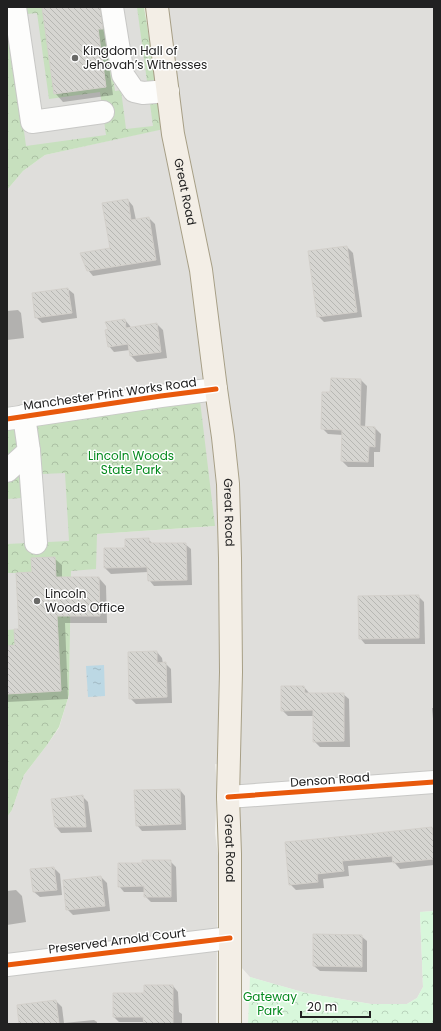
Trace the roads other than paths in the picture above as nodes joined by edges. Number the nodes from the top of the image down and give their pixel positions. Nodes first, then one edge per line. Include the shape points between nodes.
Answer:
1 (15, 7) edge
2 (112, 7) edge
3 (157, 7) edge
4 (168, 91) junction
5 (103, 112) dead end
6 (216, 389) junction
7 (16, 418) edge
8 (29, 451) junction
9 (7, 471) edge
10 (36, 543) dead end
11 (434, 782) edge
12 (228, 797) junction
13 (230, 938) junction
14 (7, 965) edge
15 (232, 1024) edge

1 - 5 street via 32,122
2 - 4 street via 123,76 134,91
3 - 4 main road, Great Road
4 - 6 main road, Great Road via 201,270
6 - 7 street, Manchester Print Works Road
6 - 12 main road, Great Road via 229,503 231,672
7 - 8 street
8 - 9 street
8 - 10 street
11 - 12 street, Denson Road
12 - 13 main road, Great Road
13 - 14 street, Preserved Arnold Court
13 - 15 main road, Great Road

